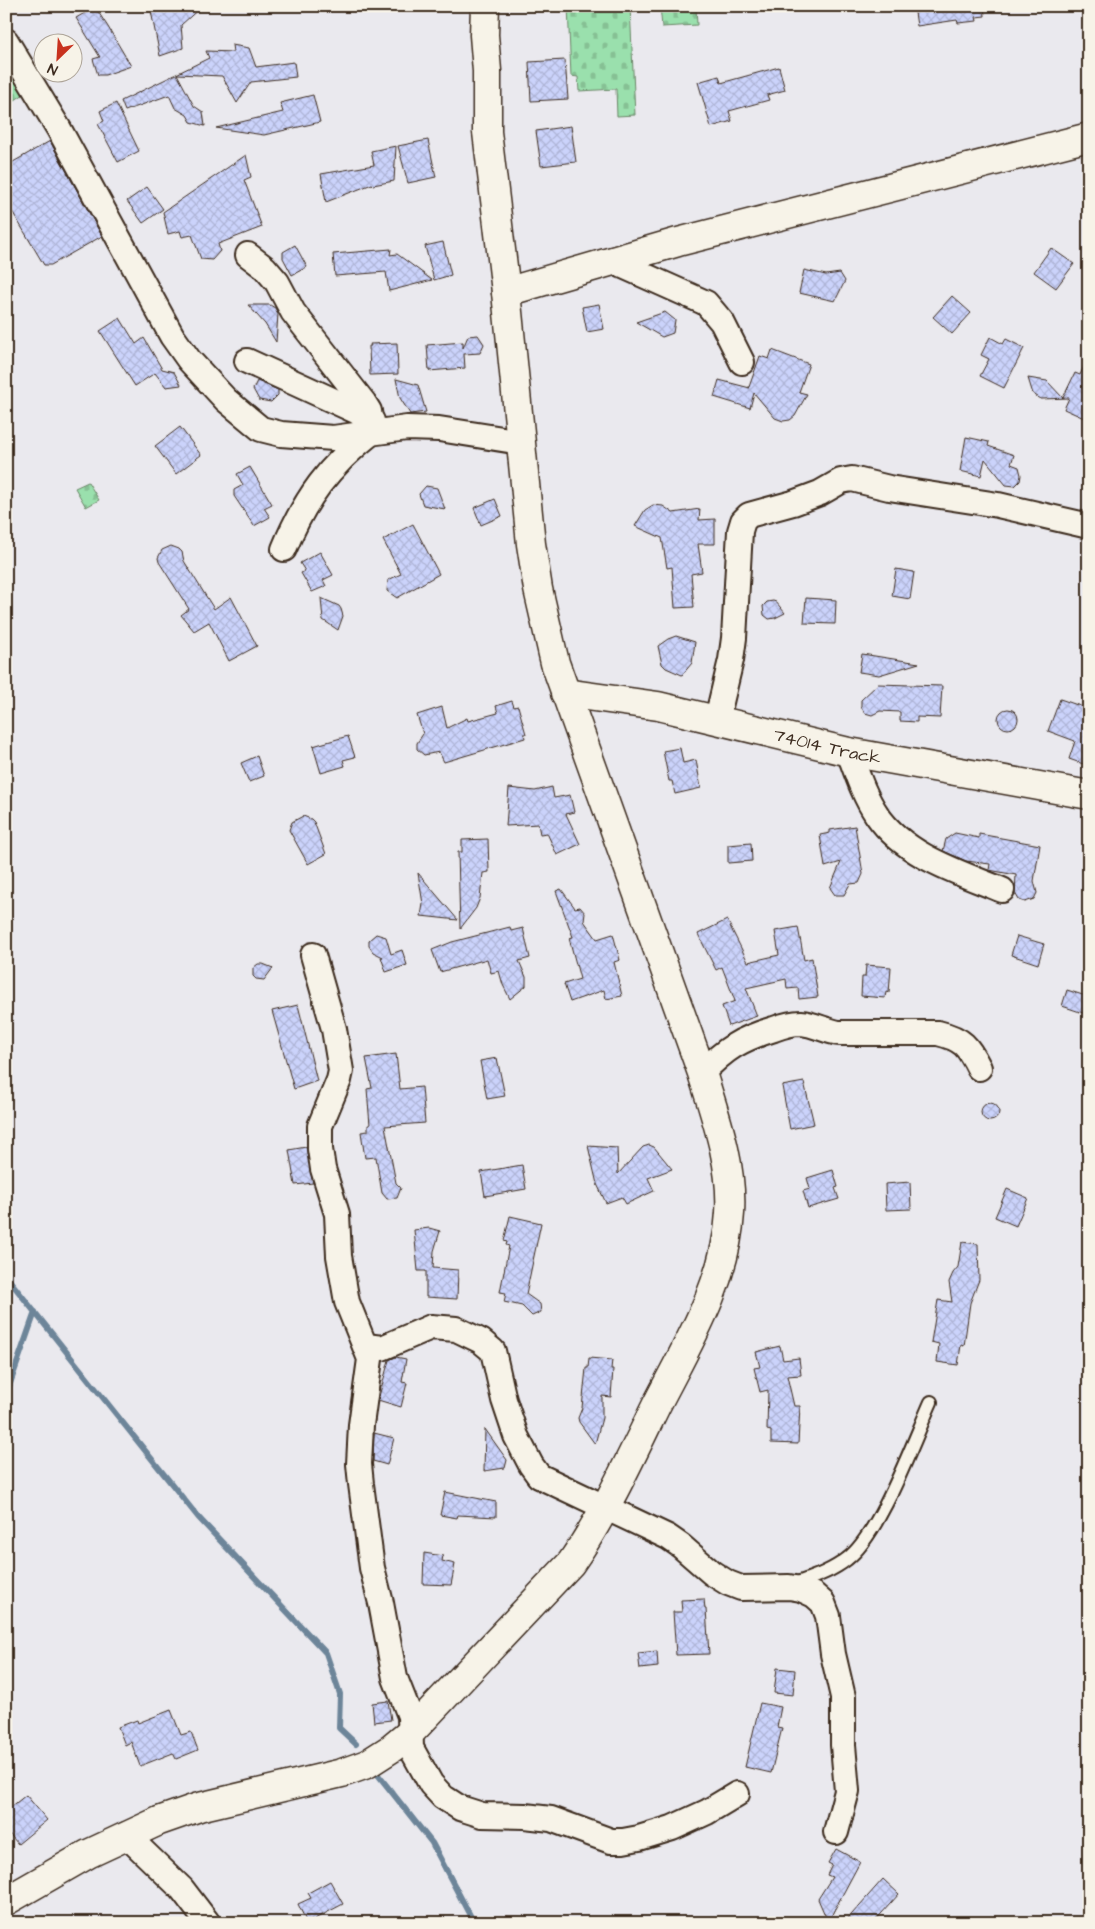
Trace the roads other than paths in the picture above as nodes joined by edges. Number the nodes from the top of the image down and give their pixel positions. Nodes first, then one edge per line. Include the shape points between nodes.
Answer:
1 (486, 6) edge
2 (6, 41) edge
3 (1089, 137) edge
4 (248, 255) dead end
5 (612, 261) junction
6 (506, 292) junction
7 (247, 360) dead end
8 (742, 362) dead end
9 (374, 427) junction
10 (521, 442) junction
11 (1089, 526) edge
12 (284, 548) dead end
13 (565, 693) junction
14 (717, 719) junction
15 (849, 752) junction
16 (1089, 796) edge
17 (1002, 890) dead end
18 (313, 955) dead end
19 (979, 1068) dead end
20 (702, 1073) junction
21 (366, 1346) junction
22 (931, 1402) dead end
23 (606, 1508) junction
24 (789, 1587) junction
25 (410, 1733) junction
26 (737, 1794) dead end
27 (836, 1832) dead end
28 (126, 1835) junction
29 (6, 1902) edge
30 (208, 1923) edge

1 - 6 street via 487,132
2 - 9 street via 59,129 172,336 220,394 261,429 281,434 333,438
3 - 5 street
4 - 9 street via 276,282 293,312 364,403
5 - 6 street
5 - 8 street via 706,303 722,322
6 - 10 street
7 - 9 street
9 - 10 street via 439,429
9 - 12 street via 322,479 306,502
10 - 13 street via 538,589
11 - 14 street via 998,505 852,479 793,503 749,515 740,531 734,638
13 - 14 street, 74014 Track via 658,706
13 - 20 street
14 - 15 street, 74014 Track
15 - 16 street, 74014 Track
15 - 17 street via 865,795 877,816 906,846 958,873
18 - 21 street via 334,1030 341,1071 320,1126 320,1149 337,1214 339,1256 347,1302
19 - 20 street via 964,1043 954,1036 938,1032 839,1034 799,1023 736,1043
20 - 23 street via 718,1123 730,1183 724,1256 708,1301
21 - 23 street via 382,1348 432,1327 456,1329 482,1341 492,1351 516,1436 539,1476
21 - 25 street via 370,1359 361,1425 361,1484 372,1568 395,1678 410,1716
22 - 24 lane via 887,1502 859,1547 848,1559 830,1570
23 - 24 street via 668,1537 728,1583 756,1589
23 - 25 street via 571,1562
24 - 27 street via 814,1595 823,1603 828,1616 843,1697 847,1791
25 - 26 street via 411,1748 431,1784 460,1808 482,1815 551,1819 611,1841 639,1838 672,1828
25 - 28 street via 367,1764 342,1773 199,1807
28 - 29 street
28 - 30 street via 182,1889

